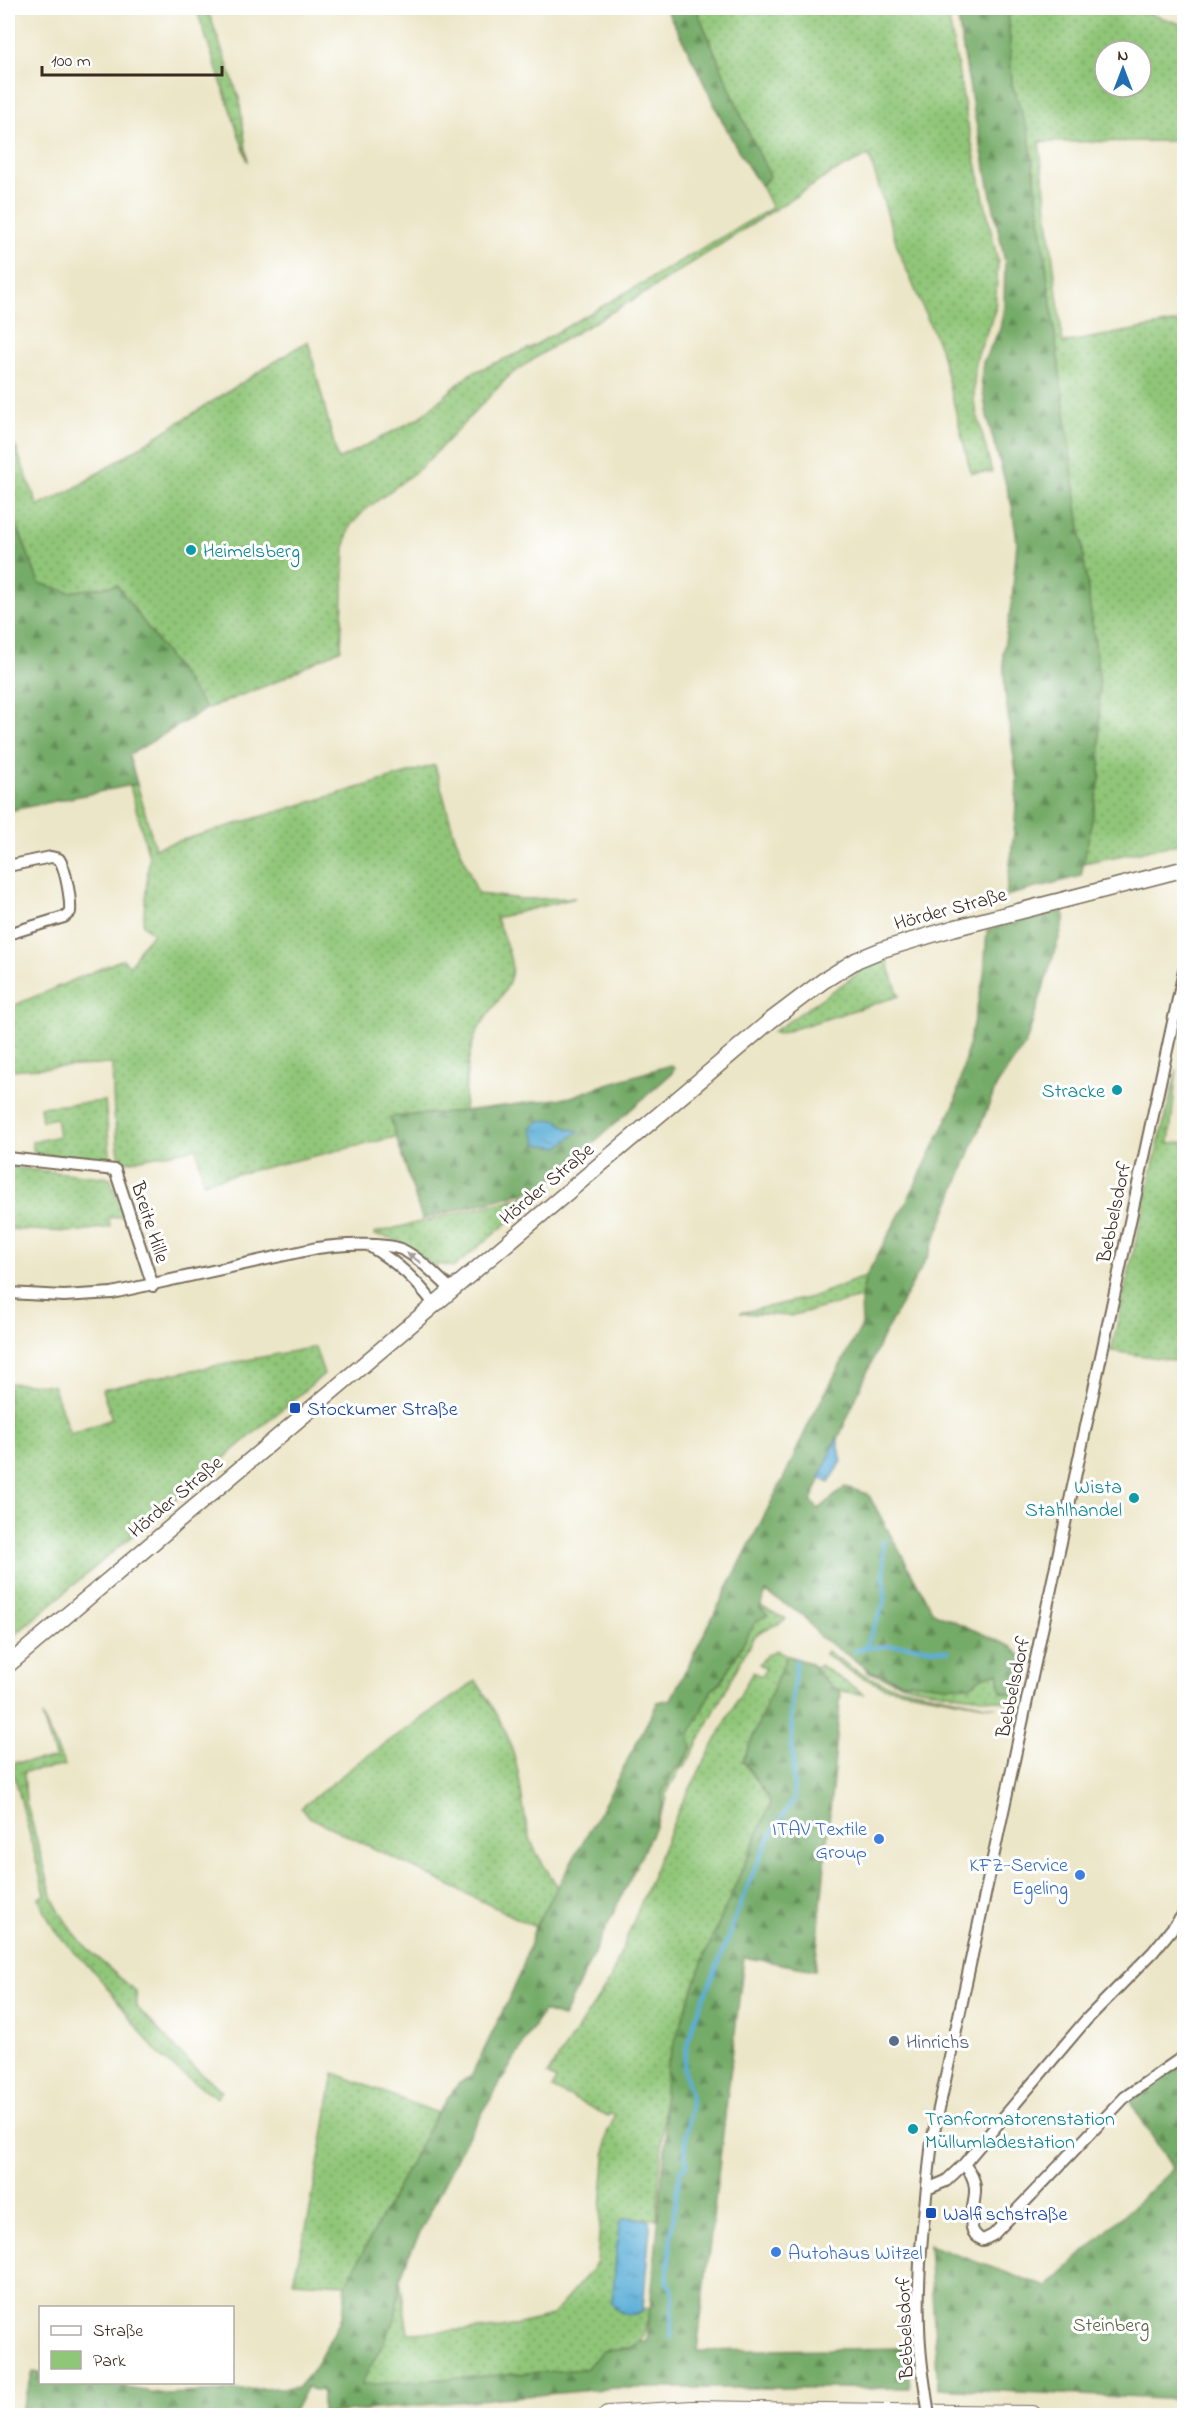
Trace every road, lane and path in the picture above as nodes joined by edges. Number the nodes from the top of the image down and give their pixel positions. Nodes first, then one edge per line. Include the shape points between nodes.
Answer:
1 (8, 866) edge
2 (1185, 869) edge
3 (8, 934) edge
4 (1185, 971) edge
5 (8, 1158) edge
6 (368, 1246) junction
7 (153, 1286) junction
8 (452, 1290) junction
9 (8, 1293) edge
10 (435, 1305) junction
11 (8, 1665) edge
12 (1185, 1914) edge
13 (1185, 2056) edge
14 (964, 2164) junction
15 (927, 2189) junction
16 (608, 2415) edge
17 (929, 2415) edge
18 (1032, 2415) edge

1 - 3 street via 51,857 59,859 70,906 64,917
2 - 8 main road, Hörder Straße via 904,942 857,960 770,1022
4 - 15 street, Bebbelsdorf via 967,1973 932,2141
5 - 7 street, Breite Hille via 115,1170
6 - 7 street via 317,1248
8 -> 6 street via 406,1252
6 - 10 street via 399,1265
7 - 9 street via 82,1296
8 - 10 main road, Hörder Straße
10 - 11 main road, Hörder Straße
12 - 14 street via 1086,2020
13 - 14 street via 1125,2097 993,2235 983,2240 973,2232 974,2177
14 - 15 street via 946,2181
15 - 17 street, Bebbelsdorf, bridge via 918,2289
16 - 18 highway via 692,2411

